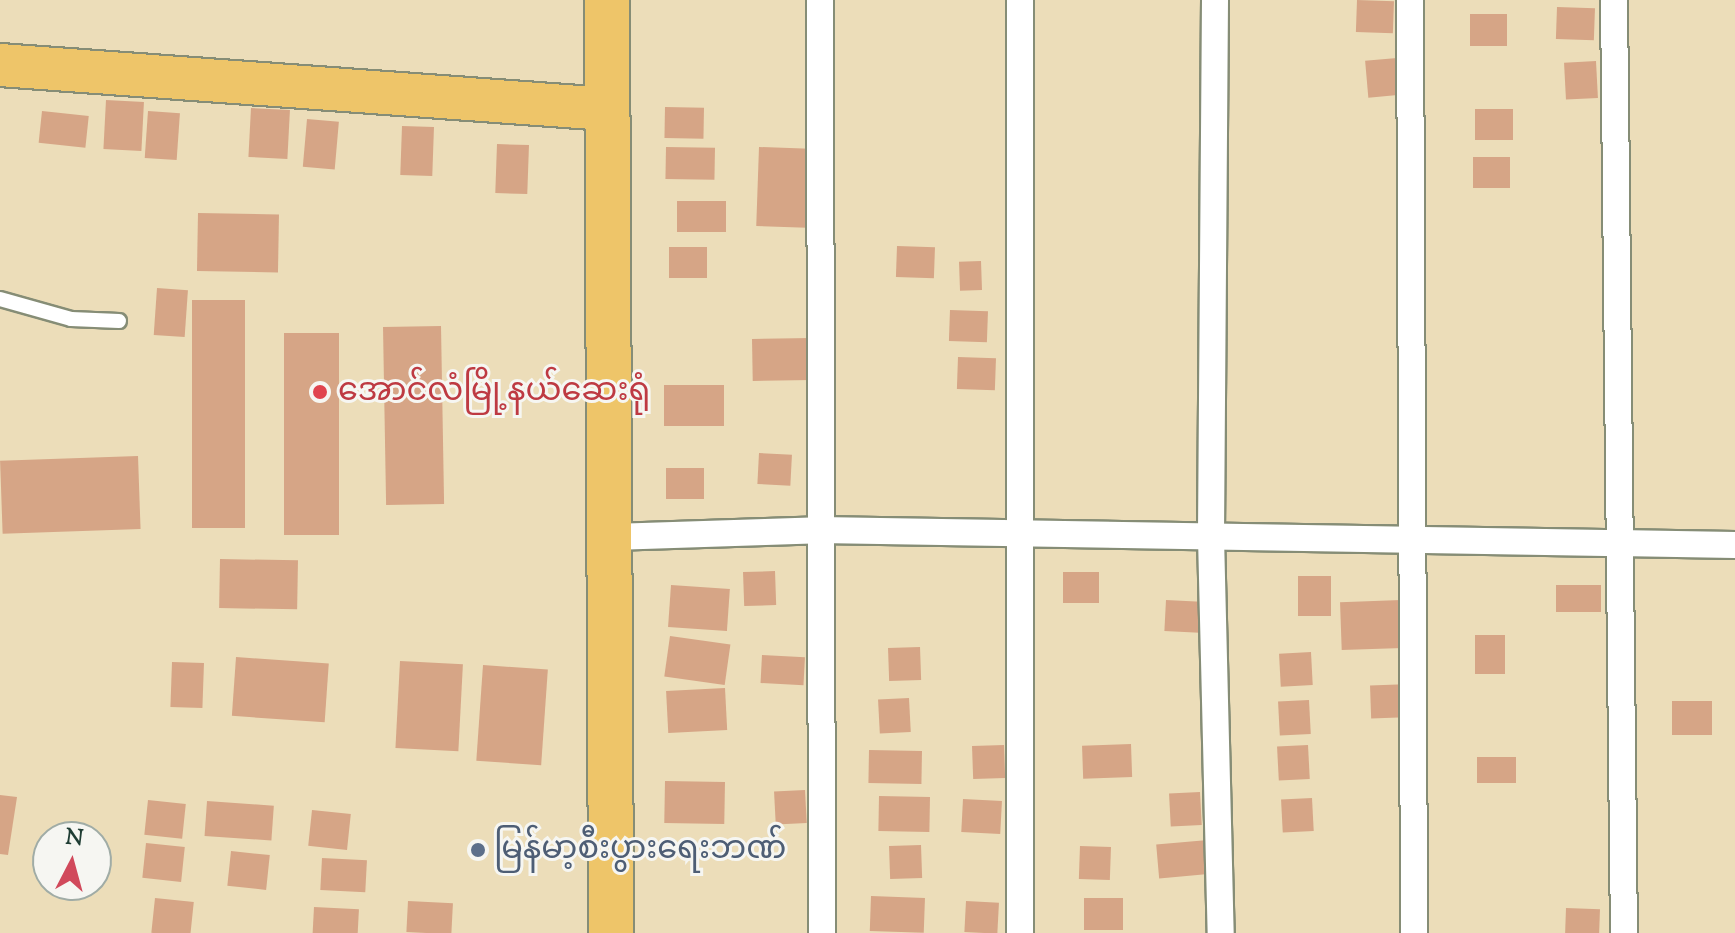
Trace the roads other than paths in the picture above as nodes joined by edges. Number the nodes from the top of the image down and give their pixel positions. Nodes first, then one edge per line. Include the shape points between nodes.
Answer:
1 (607, 0) edge
2 (820, 0) edge
3 (1020, 0) edge
4 (1215, 0) edge
5 (1410, 0) edge
6 (1614, 0) edge
7 (0, 65) edge
8 (607, 109) junction
9 (0, 299) edge
10 (119, 321) dead end
11 (819, 530) junction
12 (1017, 533) junction
13 (612, 537) junction
14 (1211, 537) junction
15 (1412, 540) junction
16 (1620, 543) junction
17 (1735, 545) edge
18 (611, 933) edge
19 (822, 933) edge
20 (1020, 933) edge
21 (1221, 933) edge
22 (1414, 933) edge
23 (1624, 933) edge

1 - 8 highway
2 - 11 street
3 - 12 street
4 - 14 street
5 - 15 street
6 - 16 street
7 - 8 main road
8 - 13 highway
9 - 10 lane via 71,319
11 - 12 street
11 - 13 street
11 - 19 street
12 - 14 street
12 - 20 street
13 - 18 highway
14 - 15 street
14 - 21 street
15 - 16 street
15 - 22 street
16 - 17 street
16 - 23 street

